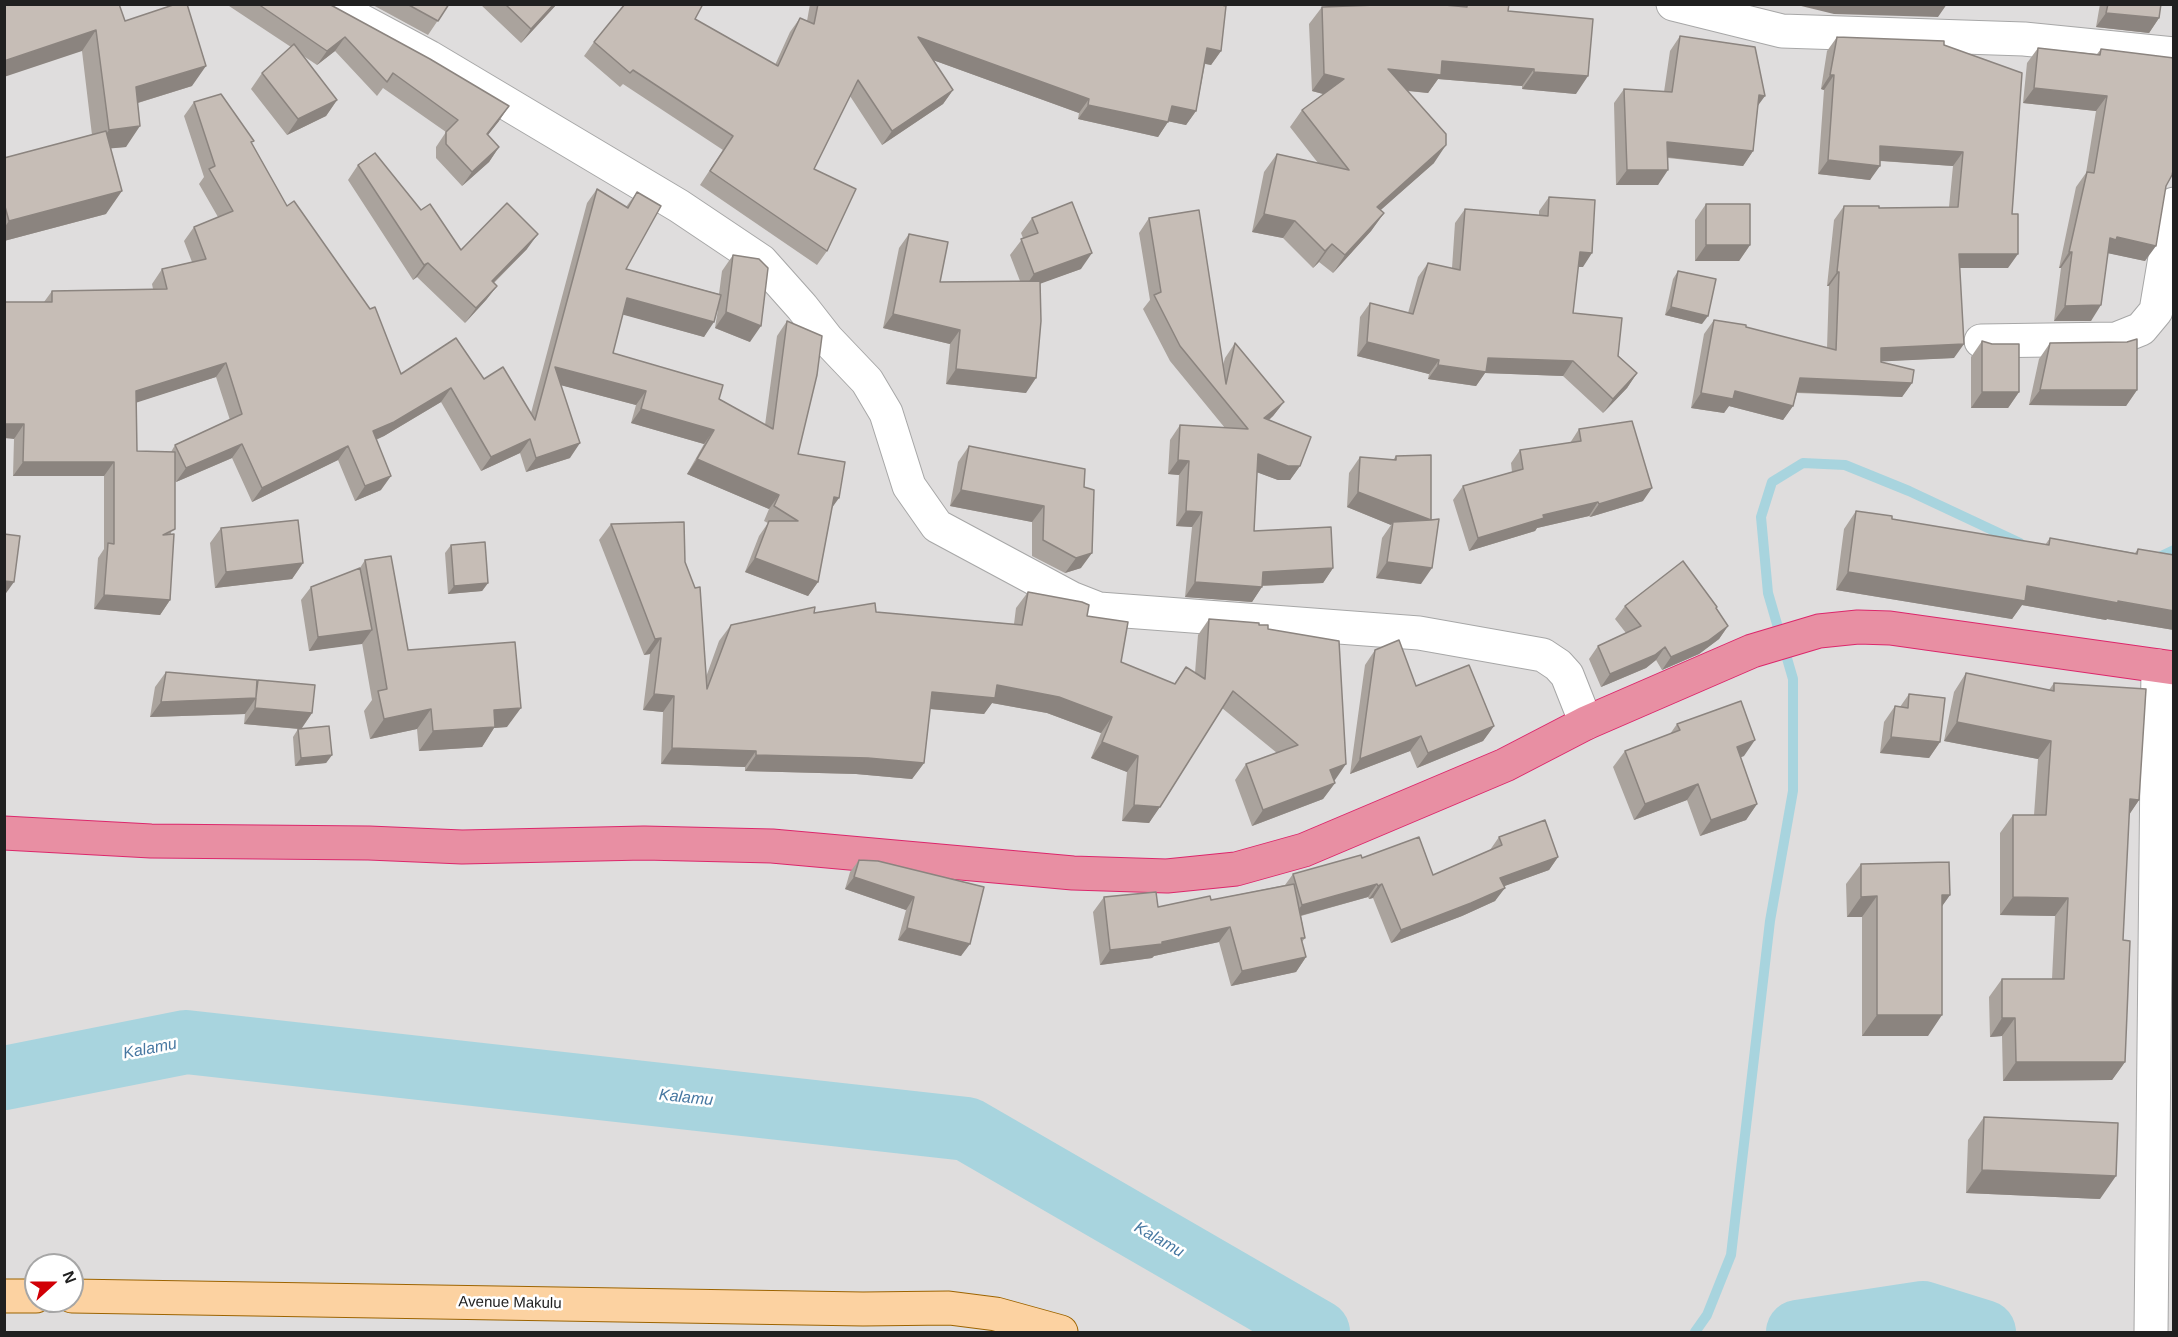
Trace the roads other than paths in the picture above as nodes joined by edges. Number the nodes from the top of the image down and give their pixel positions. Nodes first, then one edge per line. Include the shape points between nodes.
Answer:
1 (330, 4) edge
2 (1673, 4) edge
3 (2174, 54) edge
4 (2174, 204) edge
5 (1981, 341) edge
6 (2166, 667) edge
7 (1586, 723) junction
8 (4, 833) edge
9 (4, 1296) edge
10 (24, 1296) edge
11 (84, 1296) edge
12 (1061, 1332) edge
13 (2151, 1332) edge

1 - 7 street via 429,57 669,200 761,261 867,381 886,413 909,486 938,526 1071,598 1099,609 1419,633 1543,655 1567,675
2 - 3 street via 1782,31 2024,39
4 - 5 street via 2156,311 2141,329 2116,339
6 - 7 highway via 1890,628 1858,627 1819,631 1752,651
6 - 13 street
7 - 8 highway via 1505,765 1304,850 1236,869 1167,876 1073,873 772,846 644,843 462,847 151,841
9 - 10 main road
11 - 12 main road, Avenue Makulu via 949,1308 996,1314

